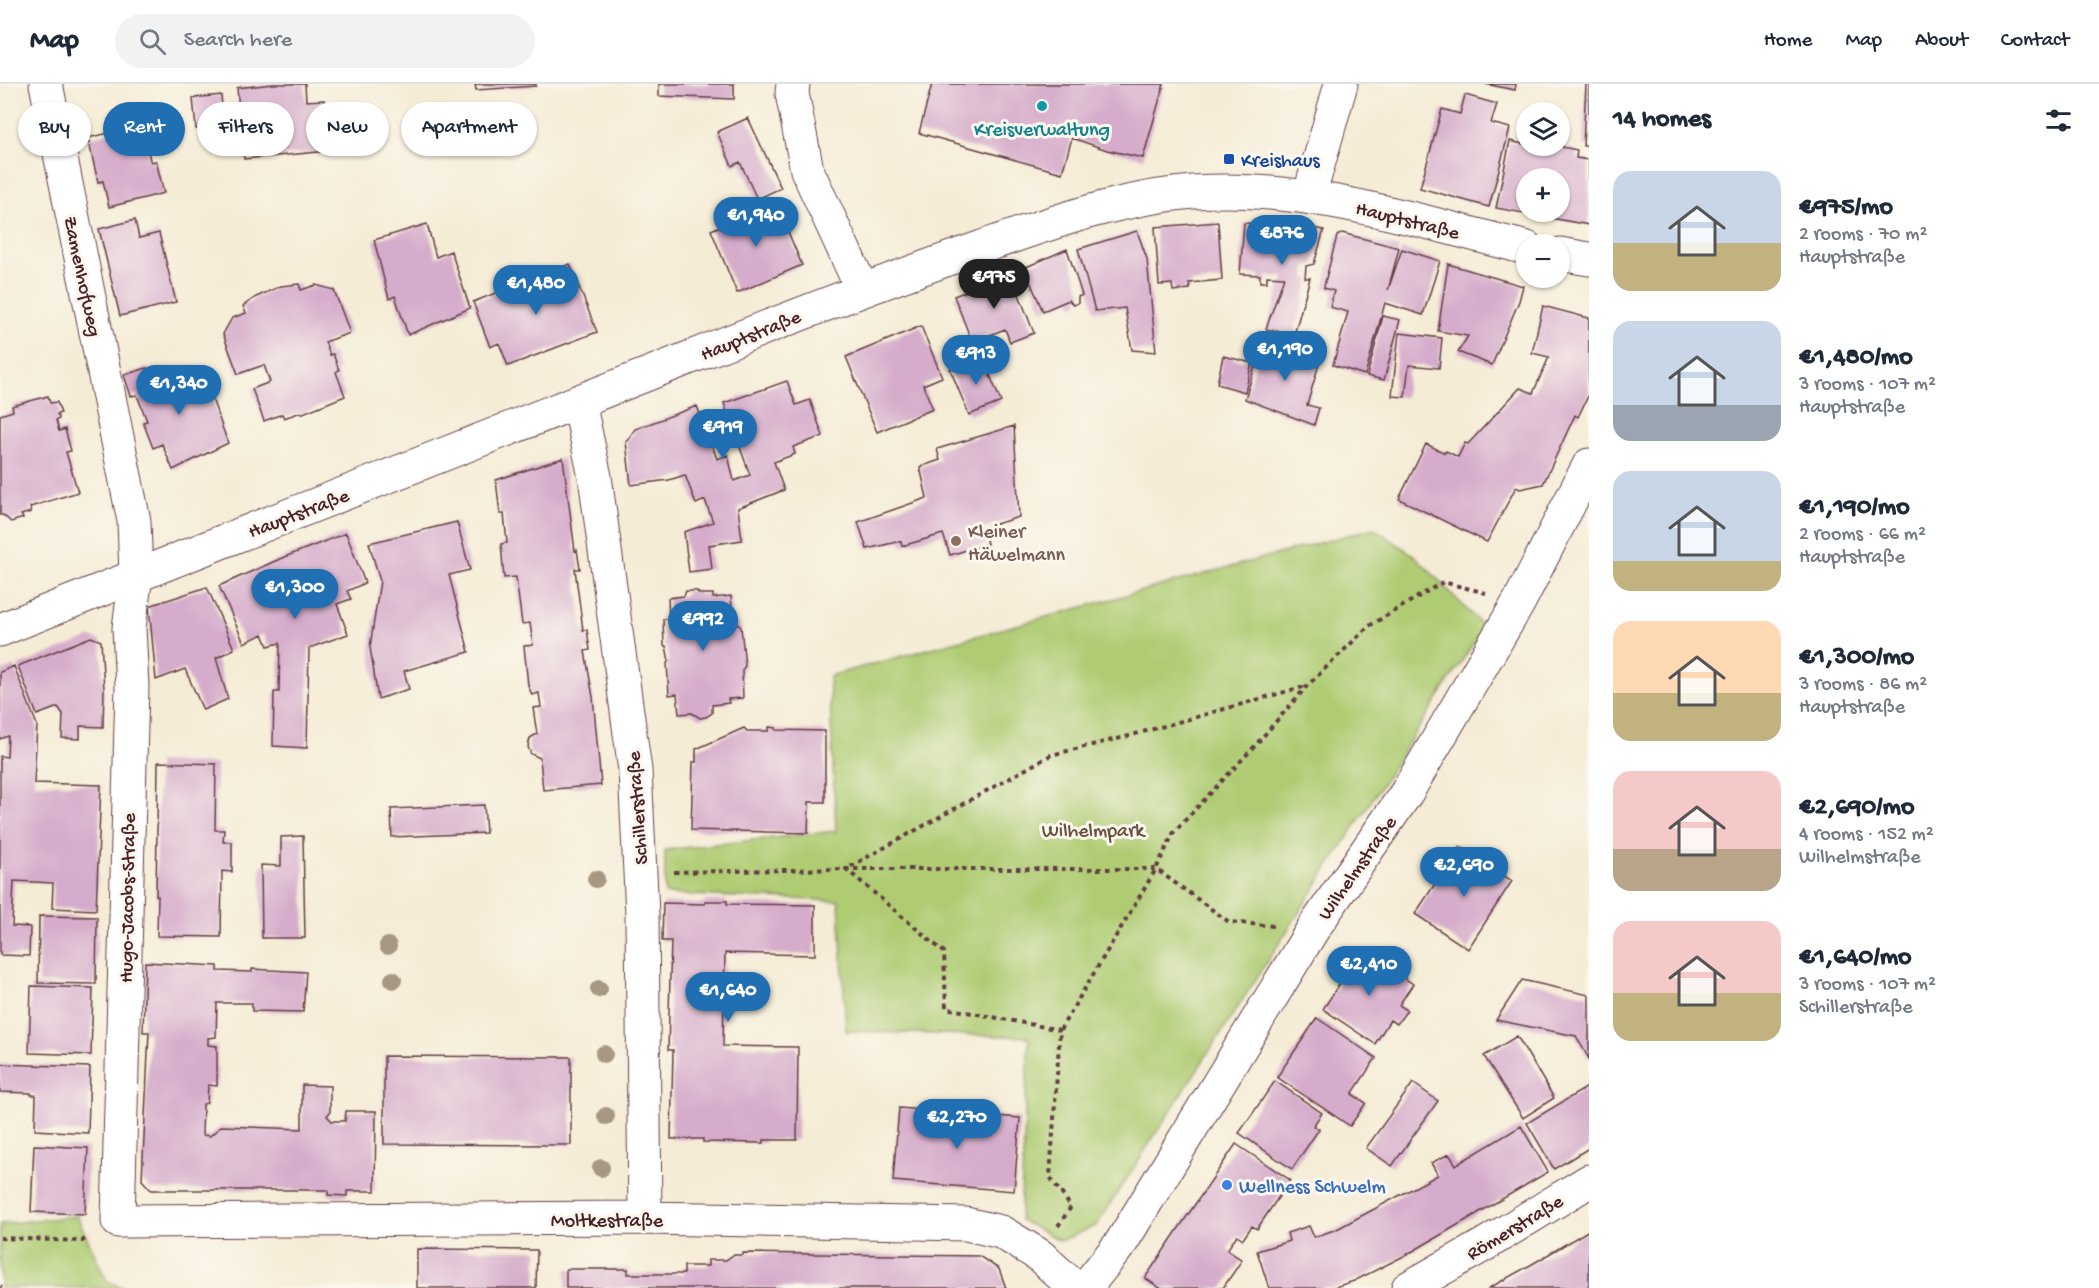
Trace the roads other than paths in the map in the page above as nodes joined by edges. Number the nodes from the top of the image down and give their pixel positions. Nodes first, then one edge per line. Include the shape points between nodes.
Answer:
1 (45, 84) edge
2 (793, 84) edge
3 (1341, 84) edge
4 (1309, 197) junction
5 (1516, 245) edge
6 (1570, 256) edge
7 (1589, 259) edge
8 (862, 289) junction
9 (579, 402) junction
10 (1589, 465) edge
11 (136, 575) junction
12 (0, 630) edge
13 (1589, 1181) edge
14 (645, 1218) junction
15 (118, 1221) joint
16 (1075, 1288) edge
17 (1085, 1288) edge
18 (1408, 1288) edge

1 - 11 street, Zamenhofweg via 134,520
2 - 8 street via 807,170
3 - 4 street
4 - 5 street, Hauptstraße
4 - 8 street, Hauptstraße via 1197,192 1129,201 1083,212
6 - 7 street
8 - 9 street, Hauptstraße
9 - 11 street, Hauptstraße
9 - 14 street, Schillerstraße via 596,477 633,747 640,873
10 - 17 street, Wilhelmstraße via 1519,602 1407,792 1313,929 1121,1243
11 - 12 street, Hauptstraße
11 - 15 street, Hugo-Jacobs-Straße via 129,628 132,686
13 - 18 street, Römerstraße
14 - 15 street, Moltkestraße
14 - 16 street, Moltkestraße via 966,1224 1001,1232 1039,1255

